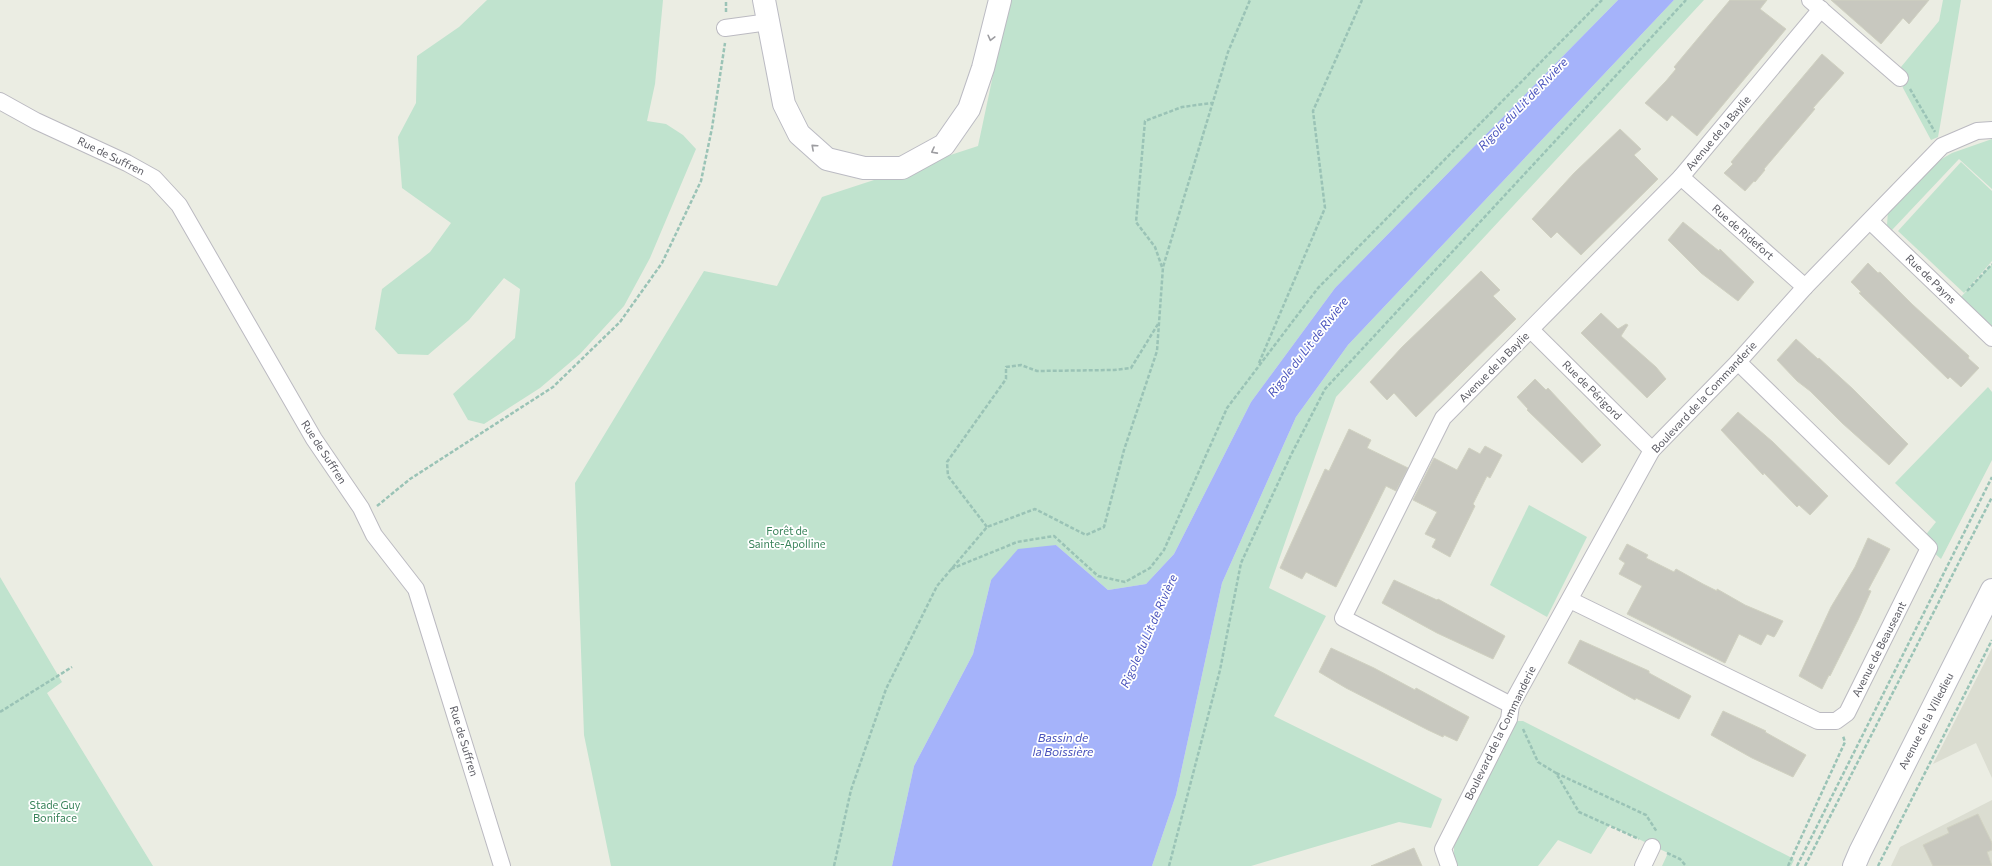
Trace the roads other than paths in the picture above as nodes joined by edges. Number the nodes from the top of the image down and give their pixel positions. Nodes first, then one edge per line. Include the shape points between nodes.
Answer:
1 (764, 0) edge
2 (1000, 0) edge
3 (1816, 5) edge
4 (768, 22) junction
5 (726, 28) road end
6 (1900, 78) road end
7 (0, 101) edge
8 (1992, 130) edge
9 (1681, 177) junction
10 (1870, 221) junction
11 (1805, 286) junction
12 (1531, 330) junction
13 (1992, 338) edge
14 (1738, 362) junction
15 (1652, 450) junction
16 (1992, 590) edge
17 (1570, 600) junction
18 (1510, 712) junction
19 (1655, 841) road end
20 (1854, 861) edge
21 (502, 866) edge
22 (1449, 866) edge
23 (1643, 866) edge

1 - 4 main road
2 -> 4 main road via 983,68 969,109 944,145 902,168 864,168 826,159 799,134 784,104
3 - 6 street
3 - 9 street, Avenue de la Baylie
4 - 5 street
7 - 21 street, Rue de Suffren via 36,121 127,162 154,178 179,205 314,439 366,518 374,535 416,589
8 - 10 street, Boulevard de la Commanderie via 1977,131 1942,146
9 - 11 street, Rue de Ridefort
9 - 12 street, Avenue de la Baylie
10 - 11 street, Boulevard de la Commanderie
10 - 13 street, Rue de Payns
11 - 14 street, Boulevard de la Commanderie
12 - 15 street, Rue de Périgord
12 - 18 street, Avenue de la Baylie via 1443,418 1343,618
14 - 15 street, Boulevard de la Commanderie
14 - 17 street, Avenue de Beauseant via 1929,548 1847,713 1836,721 1818,721
15 - 17 street, Boulevard de la Commanderie
16 - 20 main road, Avenue de la Villedieu
17 - 18 street, Boulevard de la Commanderie
18 - 22 street, Boulevard de la Commanderie via 1443,849
19 - 23 street

